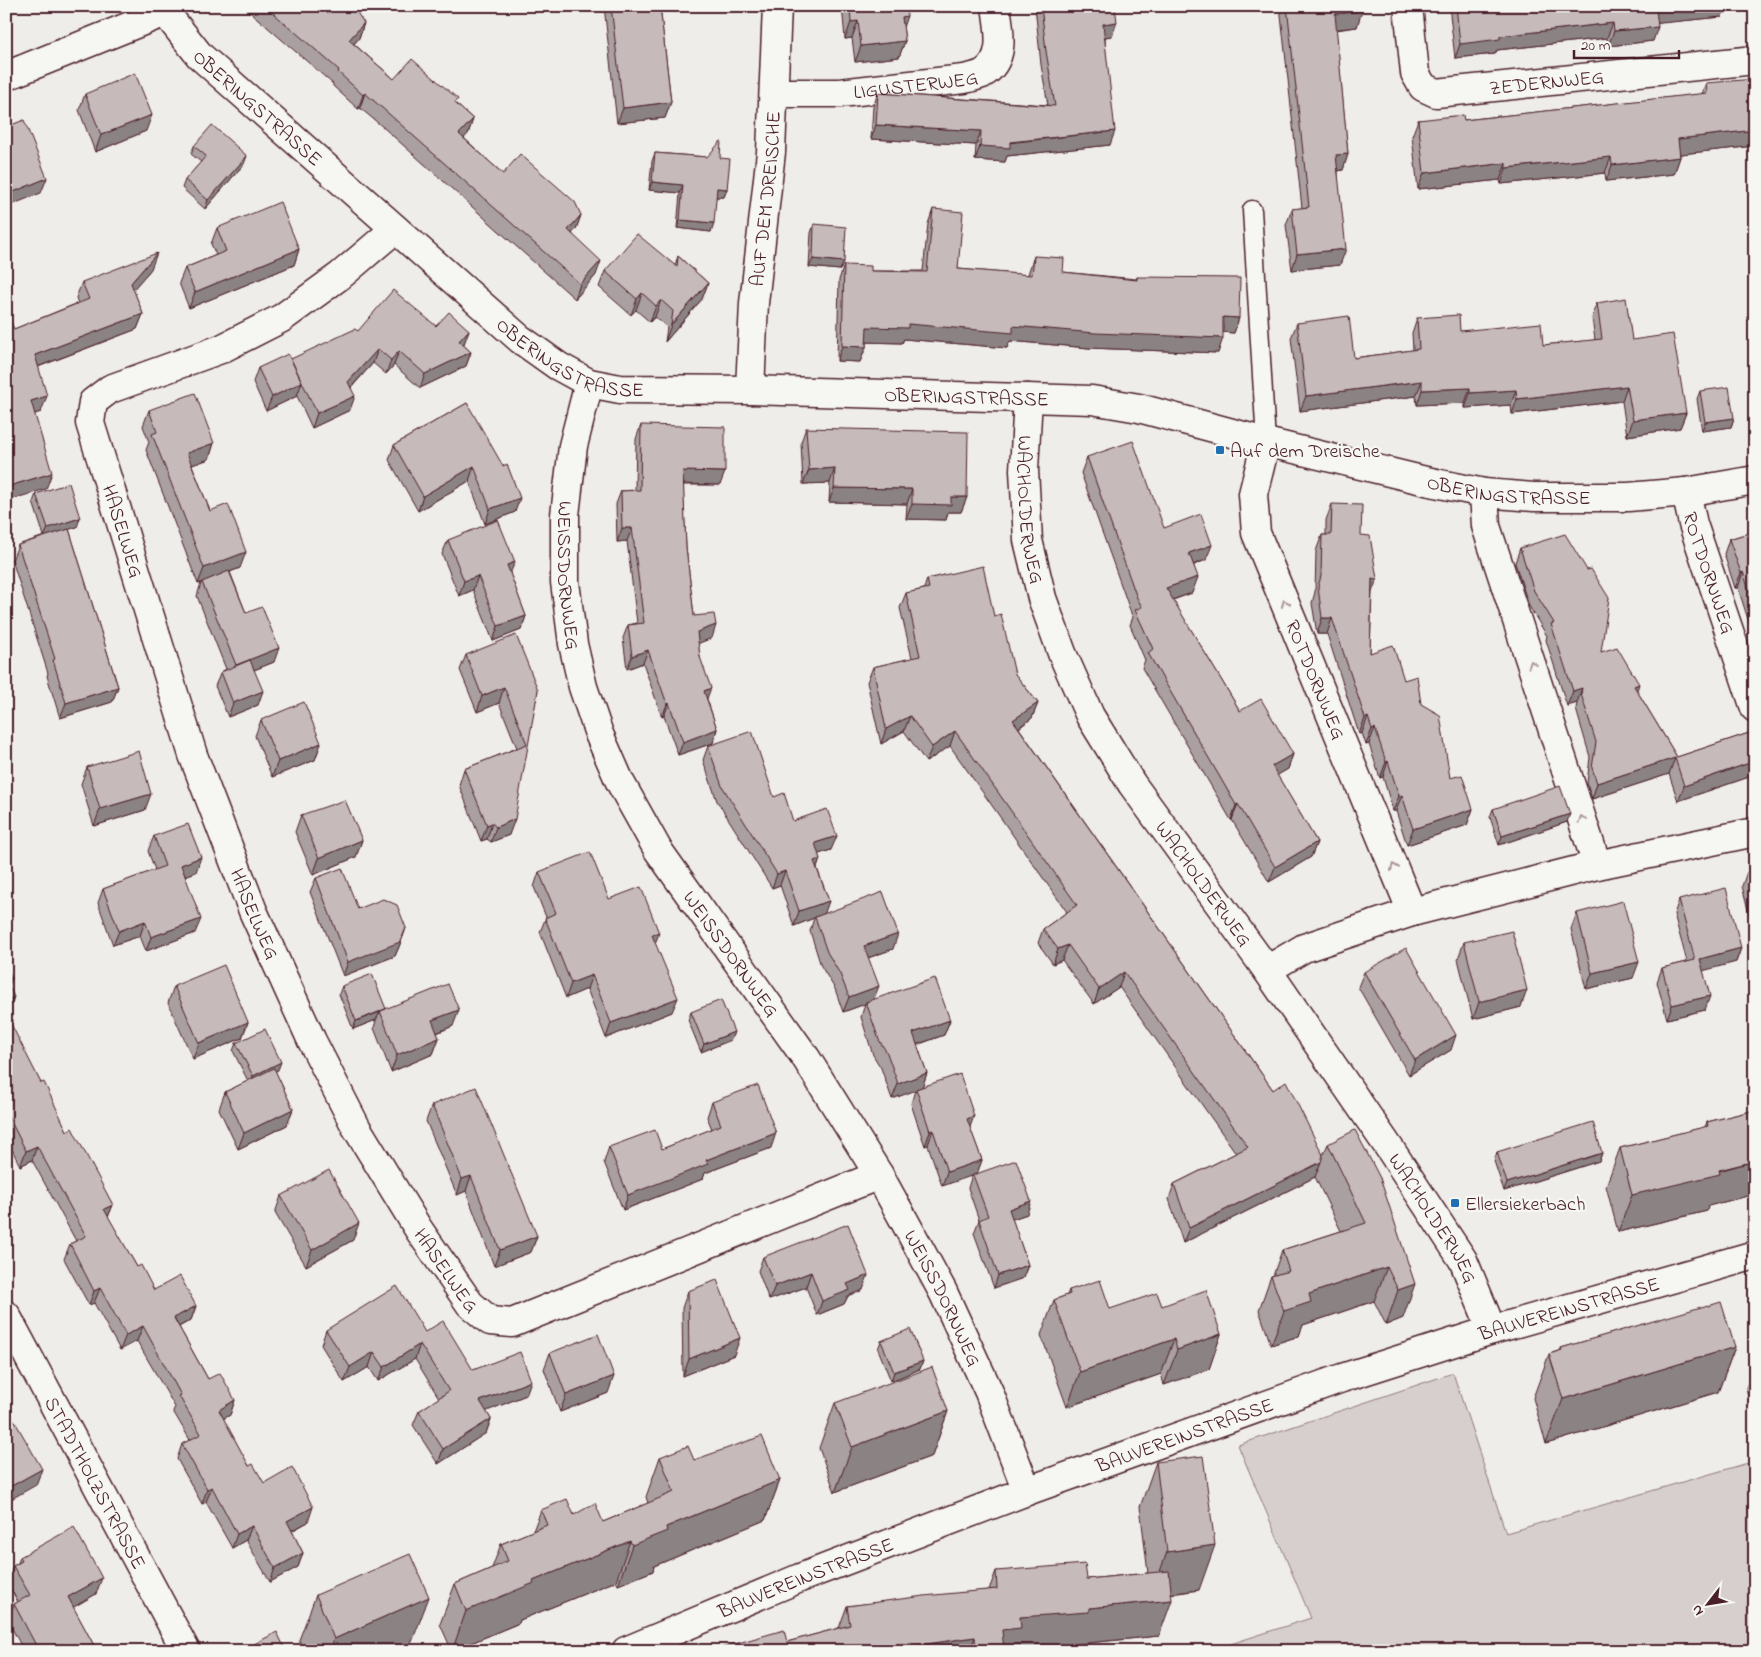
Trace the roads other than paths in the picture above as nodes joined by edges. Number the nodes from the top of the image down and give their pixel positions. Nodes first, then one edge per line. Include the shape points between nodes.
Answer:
1 (777, 6) edge
2 (996, 6) edge
3 (1408, 6) edge
4 (168, 9) edge
5 (1755, 60) edge
6 (6, 76) edge
7 (774, 93) junction
8 (1252, 210) dead end
9 (395, 229) junction
10 (589, 383) junction
11 (750, 390) junction
12 (1028, 398) junction
13 (1266, 442) junction
14 (1755, 480) edge
15 (1686, 492) junction
16 (1484, 493) junction
17 (1755, 708) edge
18 (1755, 832) edge
19 (1597, 865) junction
20 (1412, 912) junction
21 (1267, 970) junction
22 (879, 1175) junction
23 (1755, 1255) edge
24 (6, 1315) edge
25 (1492, 1330) junction
26 (1027, 1491) junction
27 (186, 1651) edge
28 (626, 1651) edge

1 - 7 street, AUF DEM DREISCHE
2 - 7 street, LIGUSTERWEG via 1000,44 995,62 982,74 964,79 840,93
3 - 5 street, ZEDERNWEG via 1415,73 1423,86 1436,93
4 - 6 street, OBERINGSTRASSE
4 - 9 street, OBERINGSTRASSE via 200,56
7 - 11 street, AUF DEM DREISCHE via 771,152 754,303
8 - 13 lane
9 - 10 street, OBERINGSTRASSE via 520,339
9 - 22 street, HASELWEG via 341,275 282,318 222,349 110,390 93,402 90,422 193,755 252,912 356,1127 419,1230 470,1304 490,1321 512,1323
10 - 11 street, OBERINGSTRASSE via 620,389
10 - 22 street, WEISSDORNWEG via 572,456 565,515 564,582 573,644 599,734 620,782 658,850 806,1058
11 - 12 street, OBERINGSTRASSE
12 - 13 street, OBERINGSTRASSE via 1092,400 1139,408
12 - 21 street, WACHOLDERWEG via 1024,470 1028,540 1042,598 1062,654 1090,716 1132,784
13 - 16 street, OBERINGSTRASSE
20 -> 13 street, ROTDORNWEG via 1256,532 1253,494
14 - 15 street, OBERINGSTRASSE
15 - 16 street, OBERINGSTRASSE via 1628,498
15 - 17 street, ROTDORNWEG via 1693,524
19 -> 16 street via 1486,526
18 - 19 street
19 - 20 street
20 - 21 street via 1304,948
21 - 25 street, WACHOLDERWEG via 1463,1260
22 - 26 street, WEISSDORNWEG via 947,1300 989,1392
23 - 25 street, BAUVEREINSTRASSE
24 - 27 street, STADTHOLZSTRASSE
25 - 26 street, BAUVEREINSTRASSE via 1342,1378
26 - 28 street, BAUVEREINSTRASSE via 800,1578

